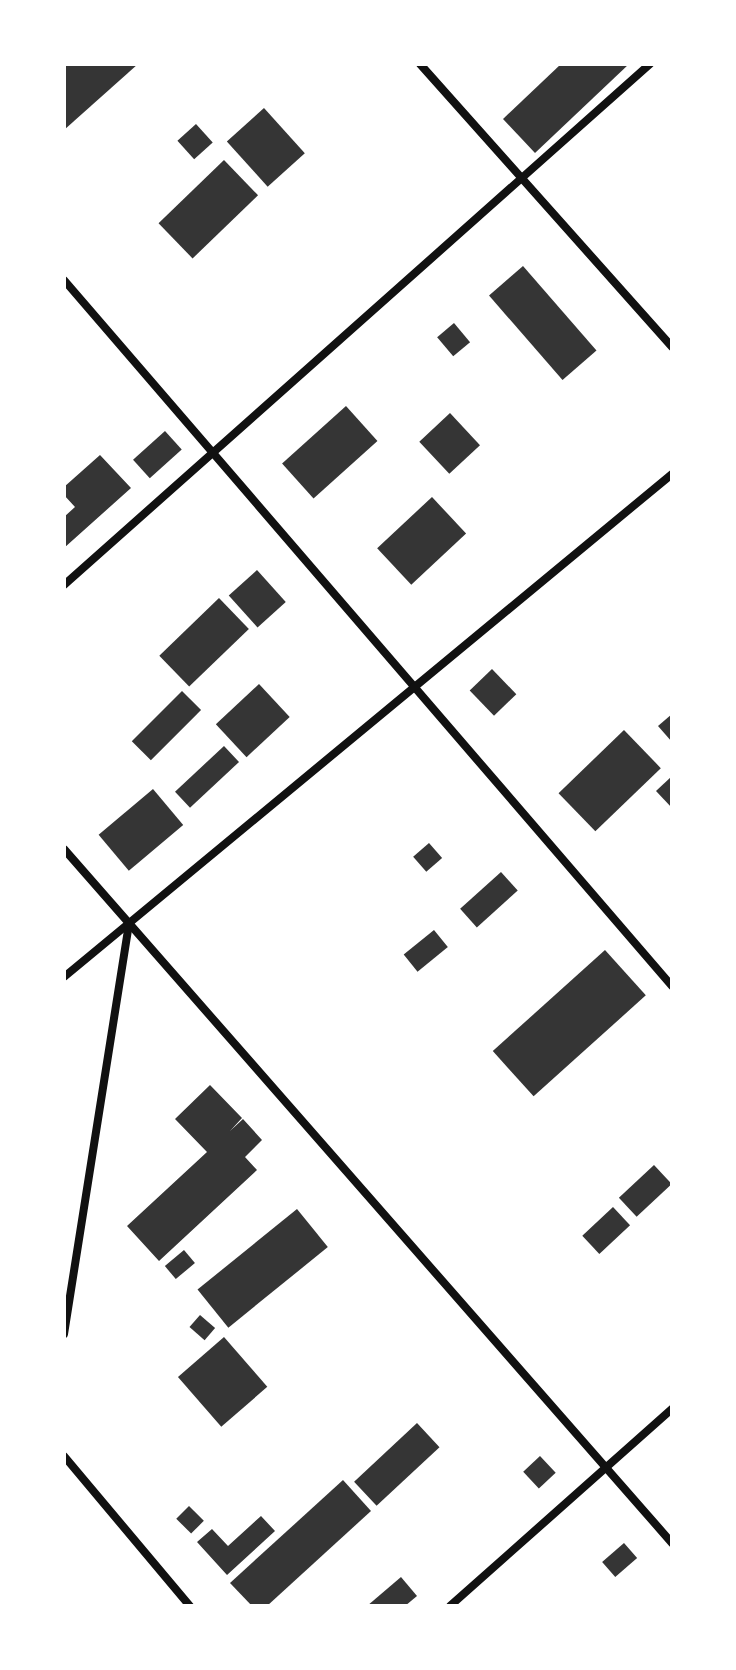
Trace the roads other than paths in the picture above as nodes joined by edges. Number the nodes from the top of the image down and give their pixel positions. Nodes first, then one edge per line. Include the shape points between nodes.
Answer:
1 (420, 64) edge
2 (650, 64) edge
3 (522, 178) junction
4 (64, 280) edge
5 (672, 347) edge
6 (213, 452) junction
7 (672, 474) edge
8 (64, 585) edge
9 (415, 687) junction
10 (64, 849) edge
11 (129, 923) junction
12 (64, 977) edge
13 (672, 986) edge
14 (64, 1334) edge
15 (672, 1409) edge
16 (64, 1456) edge
17 (606, 1467) junction
18 (672, 1543) edge
19 (190, 1606) edge
20 (450, 1606) edge

1 - 3 street
2 - 3 street
3 - 5 street
3 - 6 street
4 - 6 street
6 - 8 street
6 - 9 street
7 - 9 street
9 - 11 street
9 - 13 street
10 - 11 street
11 - 12 street
11 - 14 street
11 - 17 street
15 - 17 street
16 - 19 street
17 - 18 street
17 - 20 street

